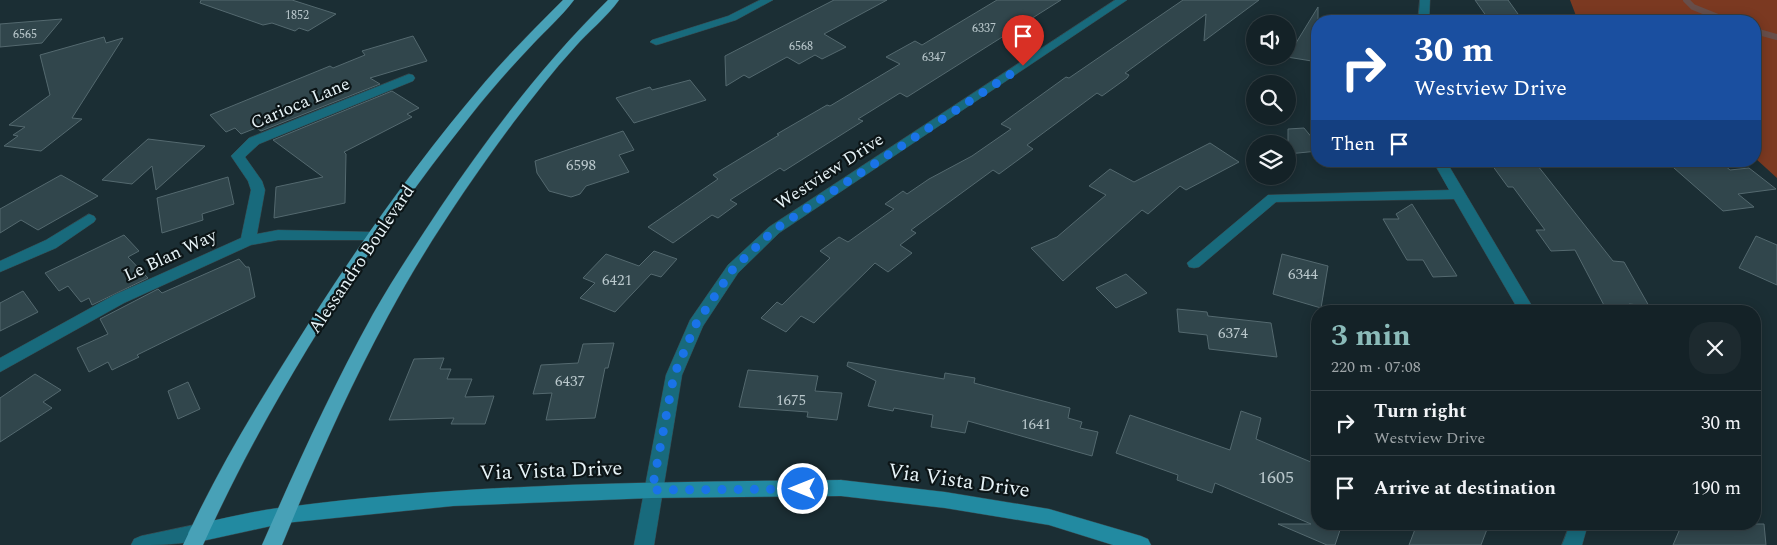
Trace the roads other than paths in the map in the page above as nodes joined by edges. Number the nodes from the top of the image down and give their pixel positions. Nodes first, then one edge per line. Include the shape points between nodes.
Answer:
1 (569, 0) edge
2 (614, 0) edge
3 (768, 0) edge
4 (1122, 0) edge
5 (1425, 0) edge
6 (1424, 15) edge
7 (656, 42) dead end
8 (409, 78) dead end
9 (1443, 167) edge
10 (1459, 194) junction
11 (90, 219) dead end
12 (372, 237) junction
13 (248, 241) junction
14 (1194, 263) dead end
15 (0, 267) edge
16 (1524, 305) edge
17 (0, 366) edge
18 (652, 490) junction
19 (285, 515) junction
20 (1577, 530) edge
21 (195, 539) edge
22 (141, 545) edge
23 (272, 545) edge
24 (644, 545) edge
25 (1141, 545) edge
26 (1572, 545) edge

1 - 12 main road, Alessandro Boulevard via 484,91
2 - 19 main road via 530,93 486,150 438,223 381,314 310,454
3 - 7 street via 732,18
4 - 18 street, Westview Drive via 774,230 733,269 696,324 674,375
5 - 6 street
8 - 13 street, Carioca Lane via 254,141 238,156 257,183 258,190
9 - 10 street
10 - 14 street via 1273,198
10 - 16 street
11 - 15 street via 51,244
12 - 13 street, Le Blan Way via 278,235
12 - 21 main road, Alessandro Boulevard via 286,372
13 - 17 street, Le Blan Way via 119,300
18 - 19 street, Via Vista Drive via 453,498
18 - 24 street, Westview Drive
18 - 25 street, Via Vista Drive via 841,488 1049,517
19 - 21 street, Via Vista Drive
19 - 23 main road
20 - 26 street
21 - 22 street, Via Vista Drive

